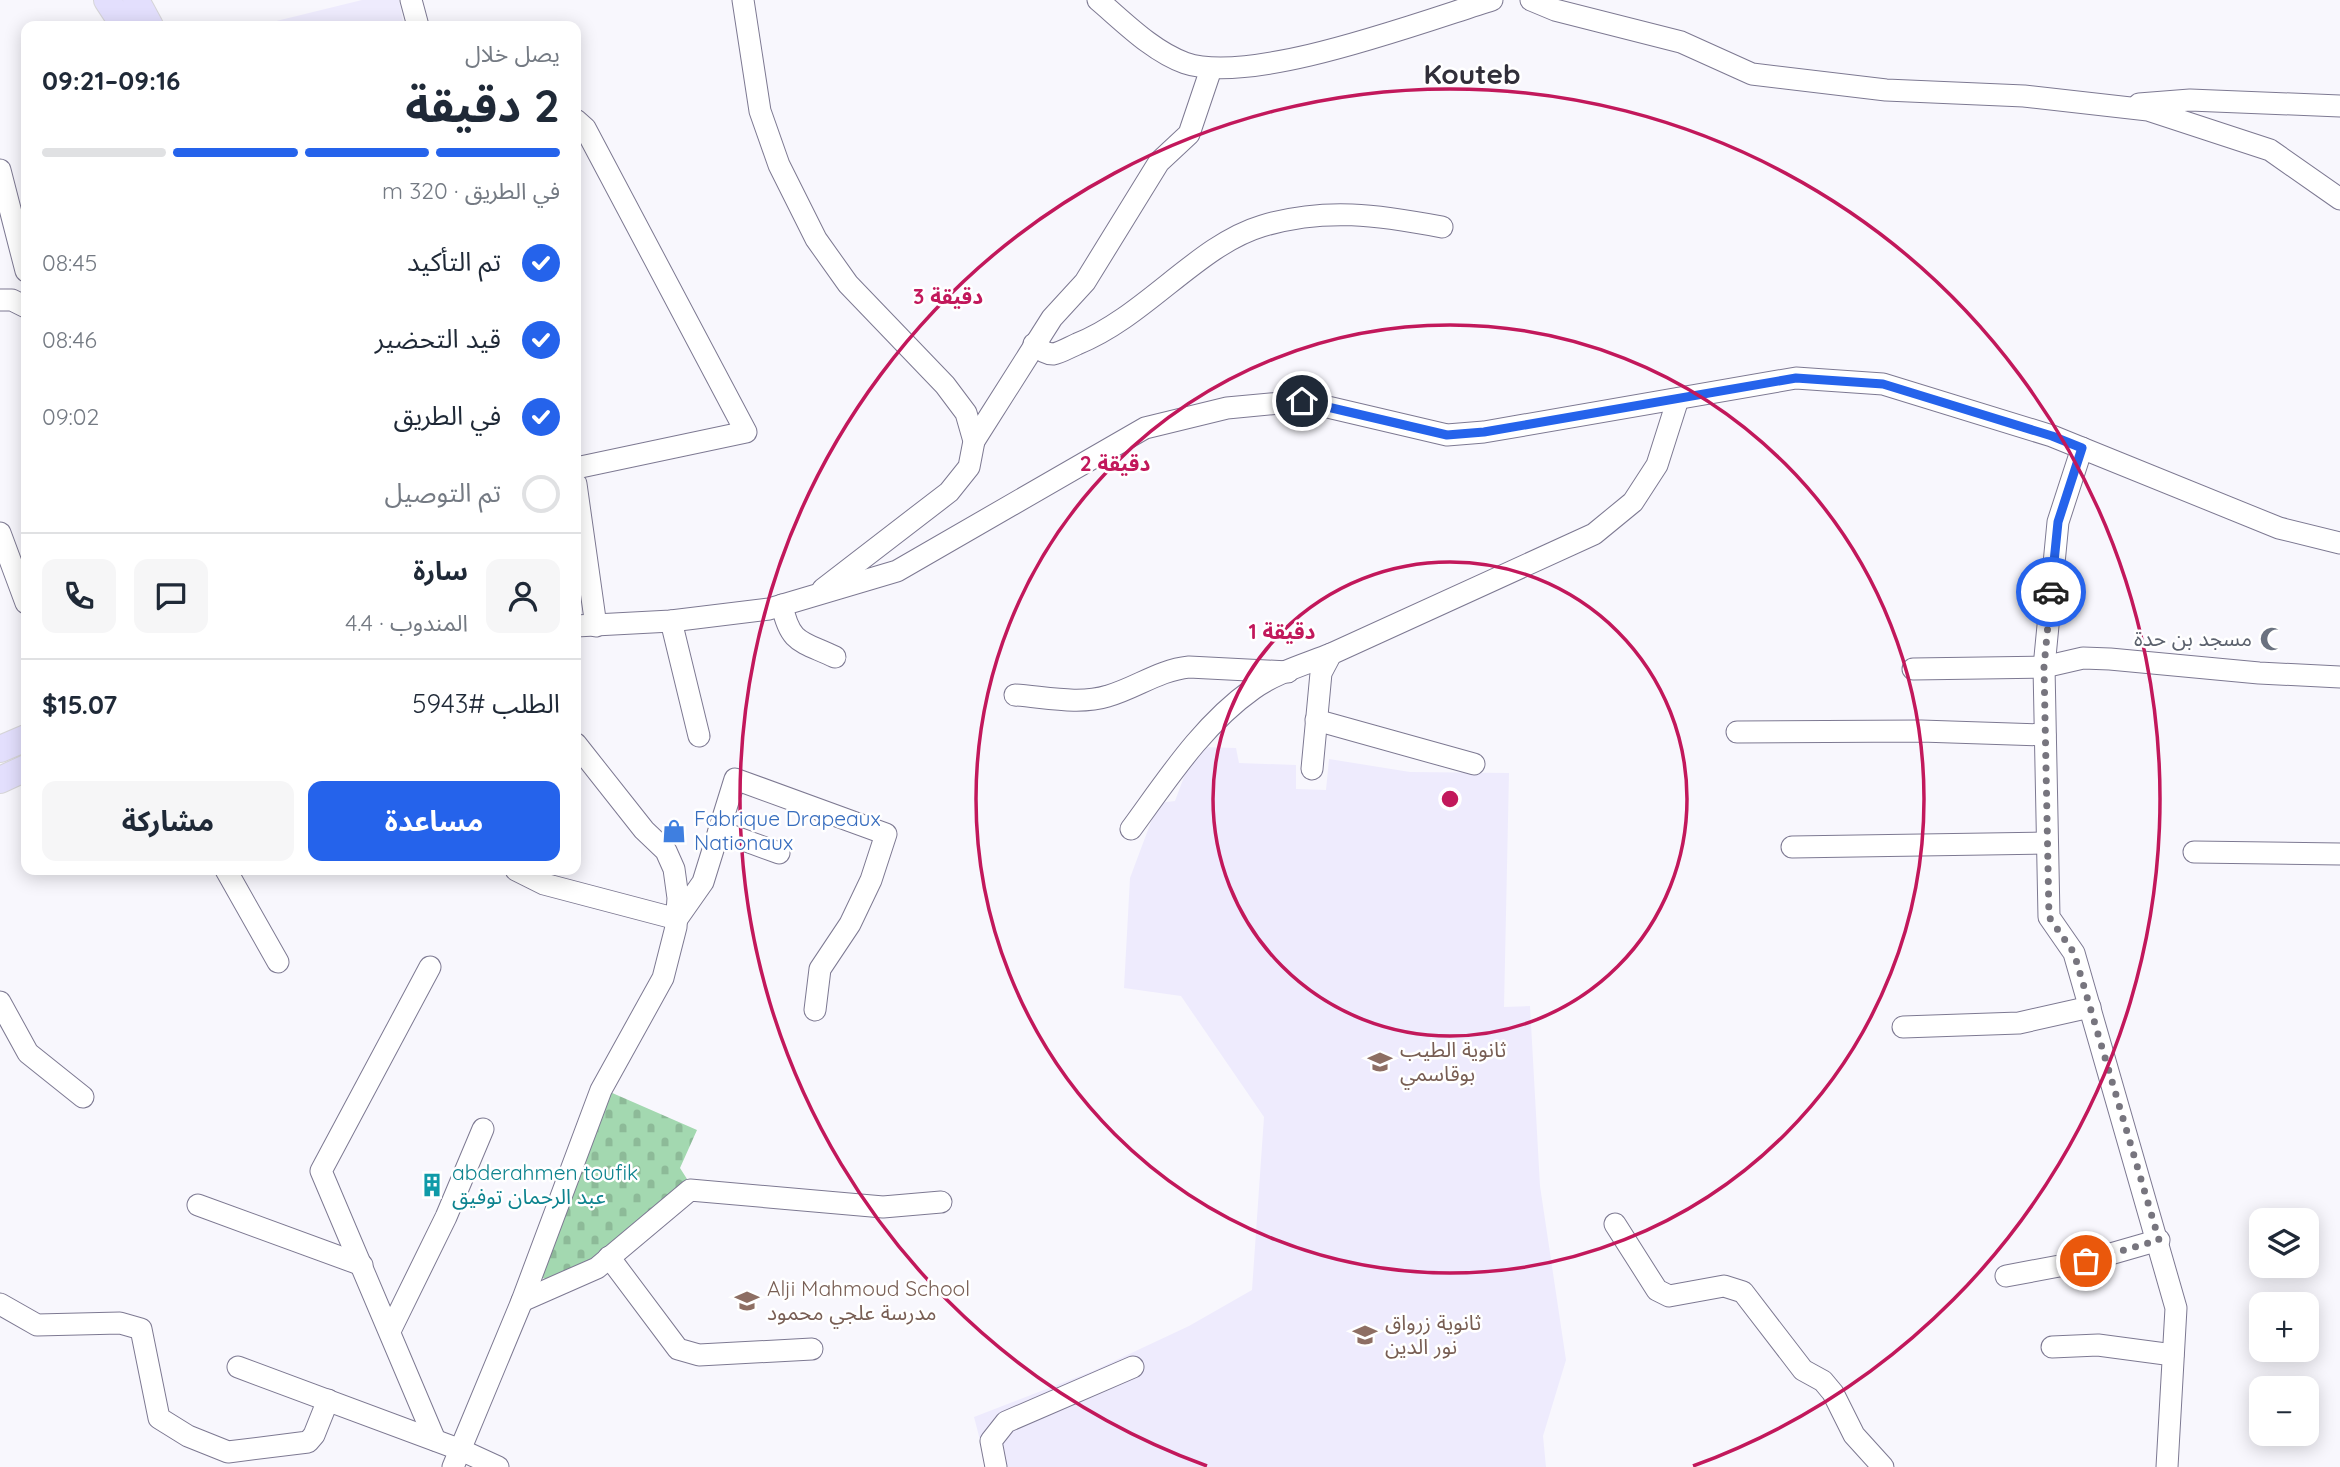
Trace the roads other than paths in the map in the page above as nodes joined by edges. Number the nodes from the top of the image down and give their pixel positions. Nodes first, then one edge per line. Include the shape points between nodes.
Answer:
1 (107, 0) edge
2 (136, 0) edge
3 (411, 0) edge
4 (743, 0) edge
5 (1098, 0) edge
6 (1492, 0) edge
7 (1531, 0) edge
8 (121, 21) edge
9 (147, 21) edge
10 (417, 21) edge
11 (1211, 69) junction
12 (2340, 106) edge
13 (2117, 107) junction
14 (581, 124) edge
15 (0, 170) edge
16 (2340, 199) edge
17 (1442, 227) dead end
18 (21, 252) edge
19 (0, 300) edge
20 (21, 304) edge
21 (1034, 344) junction
22 (1678, 399) junction
23 (974, 441) junction
24 (2082, 448) junction
25 (581, 467) edge
26 (0, 533) edge
27 (2340, 544) edge
28 (581, 555) edge
29 (21, 590) edge
30 (816, 595) junction
31 (782, 605) junction
32 (671, 621) junction
33 (586, 626) edge
34 (1331, 654) junction
35 (835, 657) dead end
36 (2044, 667) junction
37 (1913, 669) dead end
38 (1289, 672) junction
39 (2340, 677) edge
40 (1016, 695) dead end
41 (1316, 720) junction
42 (1737, 732) dead end
43 (2045, 735) junction
44 (699, 736) dead end
45 (21, 740) edge
46 (0, 750) edge
47 (581, 750) edge
48 (1474, 764) dead end
49 (1312, 769) dead end
50 (21, 770) edge
51 (0, 780) edge
52 (1131, 829) dead end
53 (719, 831) junction
54 (2048, 843) junction
55 (1792, 847) dead end
56 (2194, 852) dead end
57 (779, 853) dead end
58 (2340, 854) edge
59 (229, 875) edge
60 (526, 875) edge
61 (677, 919) junction
62 (278, 962) dead end
63 (430, 967) dead end
64 (0, 1002) edge
65 (2090, 1007) junction
66 (815, 1010) dead end
67 (1903, 1027) dead end
68 (83, 1097) dead end
69 (483, 1129) dead end
70 (941, 1202) dead end
71 (198, 1205) dead end
72 (1615, 1224) dead end
73 (2159, 1240) junction
74 (609, 1257) junction
75 (362, 1265) junction
76 (2006, 1276) dead end
77 (522, 1301) junction
78 (0, 1304) edge
79 (390, 1331) junction
80 (2052, 1347) dead end
81 (812, 1349) dead end
82 (2173, 1354) junction
83 (238, 1367) dead end
84 (1133, 1367) dead end
85 (328, 1400) junction
86 (435, 1440) junction
87 (457, 1458) edge
88 (498, 1467) edge
89 (996, 1467) edge
90 (1883, 1467) edge
91 (2167, 1467) edge

1 - 8 main road
2 - 9 main road
3 - 10 street
4 - 23 street via 761,111 779,165 816,239 848,284 945,385 966,413
5 - 11 street via 1162,52
6 - 11 street via 1297,59
7 - 13 street via 1681,42 1752,74 1885,90 2024,96
11 - 21 street via 1189,134 1159,162 1085,282
12 - 13 street via 2190,100
13 - 16 street via 2148,110 2270,150
14 - 25 street via 746,432
15 - 18 street
17 - 21 street via 1359,213 1305,216 1262,226 1234,236 1152,300 1090,339 1053,354
19 - 20 street
21 - 23 street
22 - 24 street via 1796,378 1883,384
22 - 30 street via 1447,435 1302,401 1227,408 1145,428 897,571
22 - 34 street via 1657,465 1633,502 1594,534
23 - 30 street via 969,467 949,492
24 - 27 street via 2279,528
24 - 36 street via 2058,522
26 - 29 street
28 - 33 street
30 - 31 street
31 - 32 street
31 - 35 street via 794,638
32 - 33 street
32 - 44 street
34 - 38 street
34 - 41 street via 1321,673
36 - 37 street
36 - 39 street via 2110,659
36 - 43 street
38 - 40 street via 1173,668 1090,700
38 - 52 street via 1255,687 1224,712
41 - 48 street
41 - 49 street
42 - 43 street
43 - 54 street
45 - 46 main road
47 - 61 street via 666,851 674,869
50 - 51 main road
53 - 57 street
53 - 61 street via 704,882
53 - 66 street via 735,779 886,834 850,924 820,969
54 - 55 street
54 - 65 street via 2049,917 2074,953
56 - 58 street
59 - 62 street
60 - 61 street via 544,884
61 - 77 street via 663,978 601,1090
63 - 75 street via 321,1171
64 - 68 street via 28,1053
65 - 67 street via 2019,1023
65 - 73 street
69 - 79 street
70 - 74 street via 883,1206 690,1190
71 - 75 street
72 - 90 street via 1657,1290 1669,1296 1724,1286 1743,1292 1803,1370 1833,1393 1854,1435
73 - 76 street via 2086,1261
73 - 82 street via 2176,1308
74 - 77 street via 597,1268
74 - 81 street via 678,1349 699,1355
75 - 79 street
77 - 87 street
78 - 85 street via 37,1325 120,1323 141,1329 159,1418 228,1452 308,1442
79 - 86 street
80 - 82 street via 2098,1345
82 - 91 street
83 - 85 street
84 - 89 street via 1006,1422 991,1441
85 - 86 street
86 - 87 street
87 - 88 street

